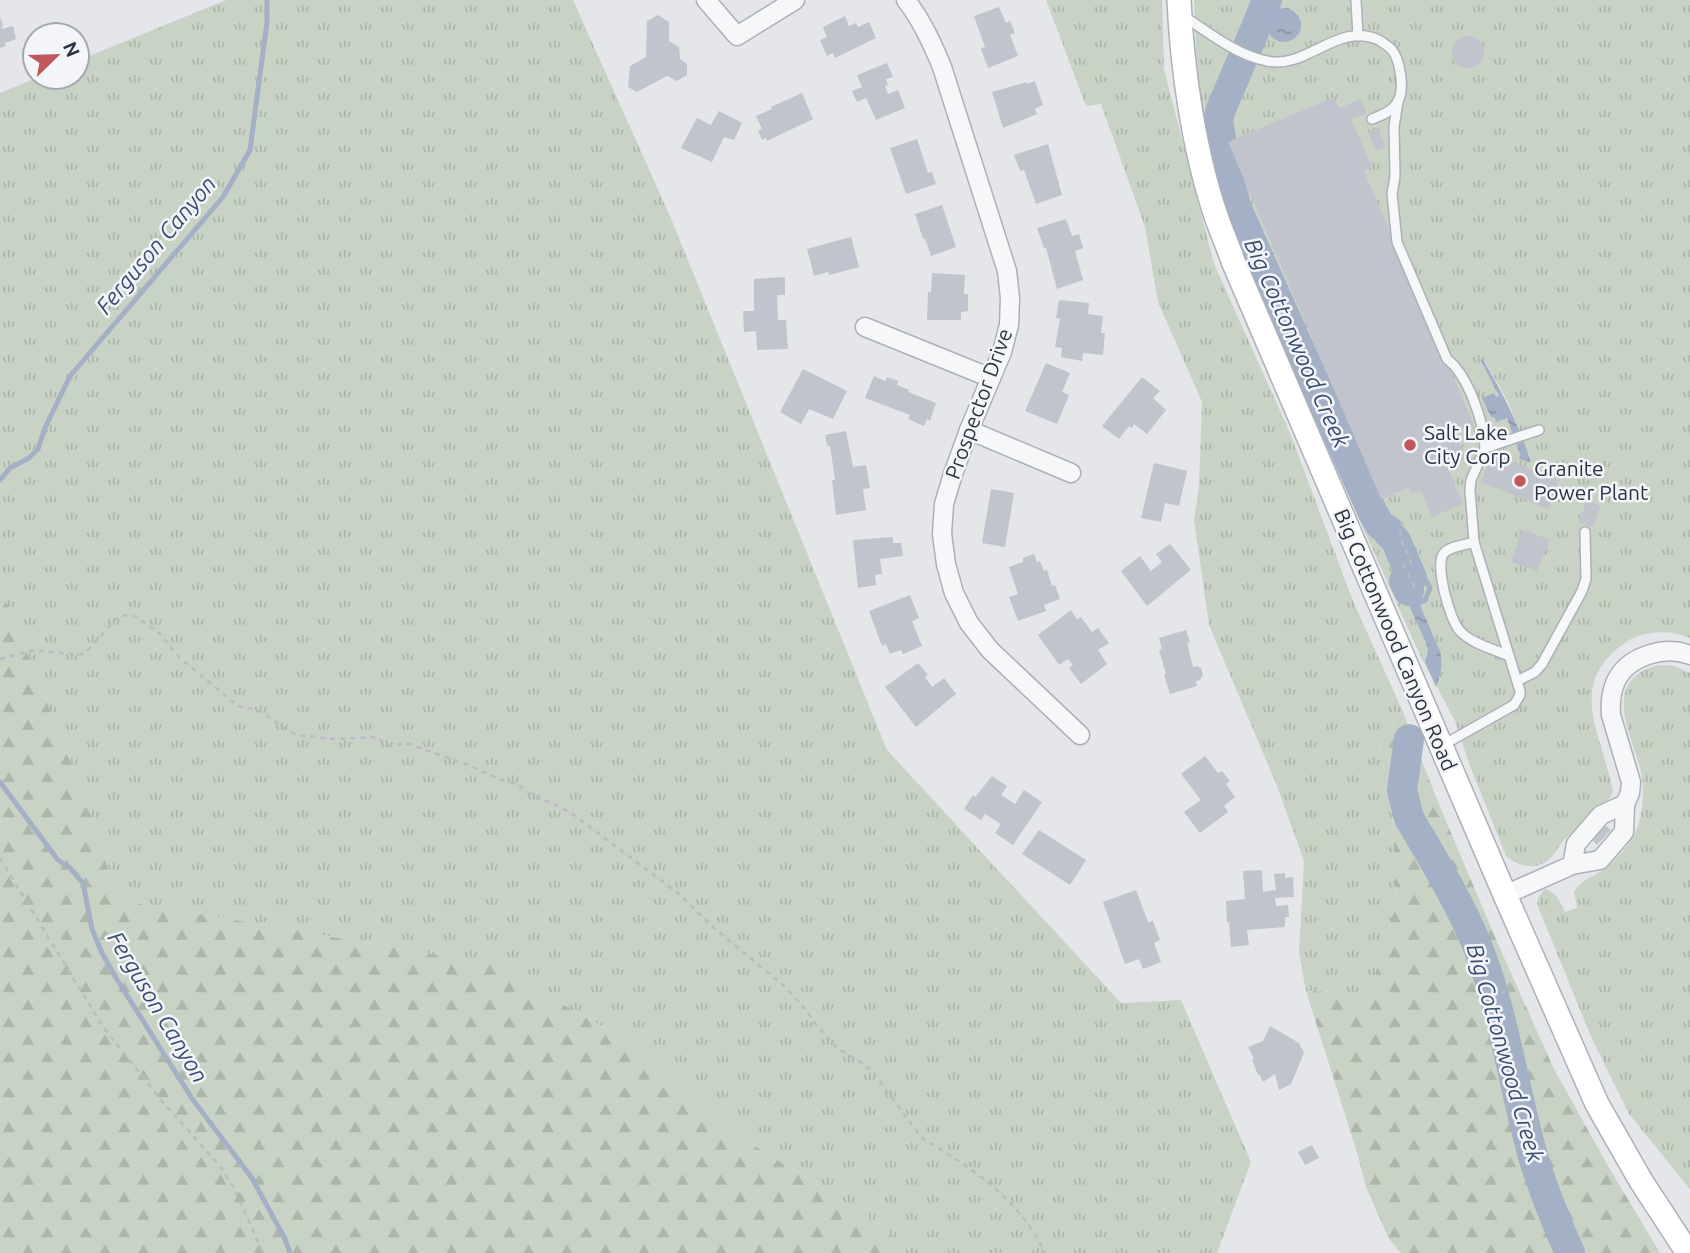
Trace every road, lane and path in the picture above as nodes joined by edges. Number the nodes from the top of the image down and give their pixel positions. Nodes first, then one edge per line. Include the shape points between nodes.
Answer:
1 (706, 0) edge
2 (795, 0) edge
3 (906, 0) edge
4 (1356, 0) edge
5 (1179, 7) edge
6 (1358, 36) junction
7 (1398, 101) junction
8 (1372, 119) dead end
9 (865, 327) dead end
10 (991, 378) junction
11 (969, 430) junction
12 (1539, 430) dead end
13 (1485, 448) junction
14 (1072, 473) dead end
15 (1402, 521) dead end
16 (1585, 532) dead end
17 (1475, 542) junction
18 (1415, 589) dead end
19 (1690, 655) edge
20 (1509, 656) junction
21 (0, 659) edge
22 (1517, 681) junction
23 (1080, 735) dead end
24 (1441, 746) junction
25 (1625, 804) junction
26 (0, 858) edge
27 (1572, 866) junction
28 (1505, 895) junction
29 (1505, 992) dead end
30 (1482, 999) dead end
31 (263, 1253) edge
32 (1045, 1253) edge
33 (1688, 1253) edge

1 - 2 street via 737,36
3 - 10 street, Prospector Drive via 943,67 1007,271 1009,325
4 - 6 lane
5 - 6 lane via 1231,47 1276,63 1337,39
5 - 24 main road, Big Cottonwood Canyon Road via 1197,143 1216,214
6 - 7 lane via 1378,40 1391,49 1402,82
7 - 8 lane via 1387,113
7 - 13 lane via 1392,194 1396,242 1447,359 1472,397
9 - 10 street
10 - 11 street, Prospector Drive
11 - 14 street
11 - 23 street, Prospector Drive via 944,504 942,534 954,593 990,650
12 - 13 lane
13 - 17 lane via 1471,480
15 - 18 path via 1400,537 1411,562 1404,565
16 - 22 lane via 1585,584 1542,664
17 - 20 lane
17 - 20 lane via 1441,556 1452,619 1470,639
19 - 25 street via 1674,651 1648,655 1627,667 1616,682 1610,704 1631,782
20 - 22 lane
21 - 32 path via 35,650 85,653 115,620 136,617 227,698 264,713 290,733 332,739 376,737 389,746 412,745 517,784 574,815 678,893 785,986 837,1048 872,1071 925,1140 982,1177 1020,1212
22 - 24 lane via 1520,695 1514,705
24 - 28 main road, Big Cottonwood Canyon Road
25 - 27 street via 1601,815 1576,844
25 - 27 street via 1624,832 1615,843 1600,860
26 - 31 path via 103,1027 234,1188
27 - 28 street
28 - 33 main road, Big Cottonwood Canyon Road via 1597,1104
29 - 30 path

